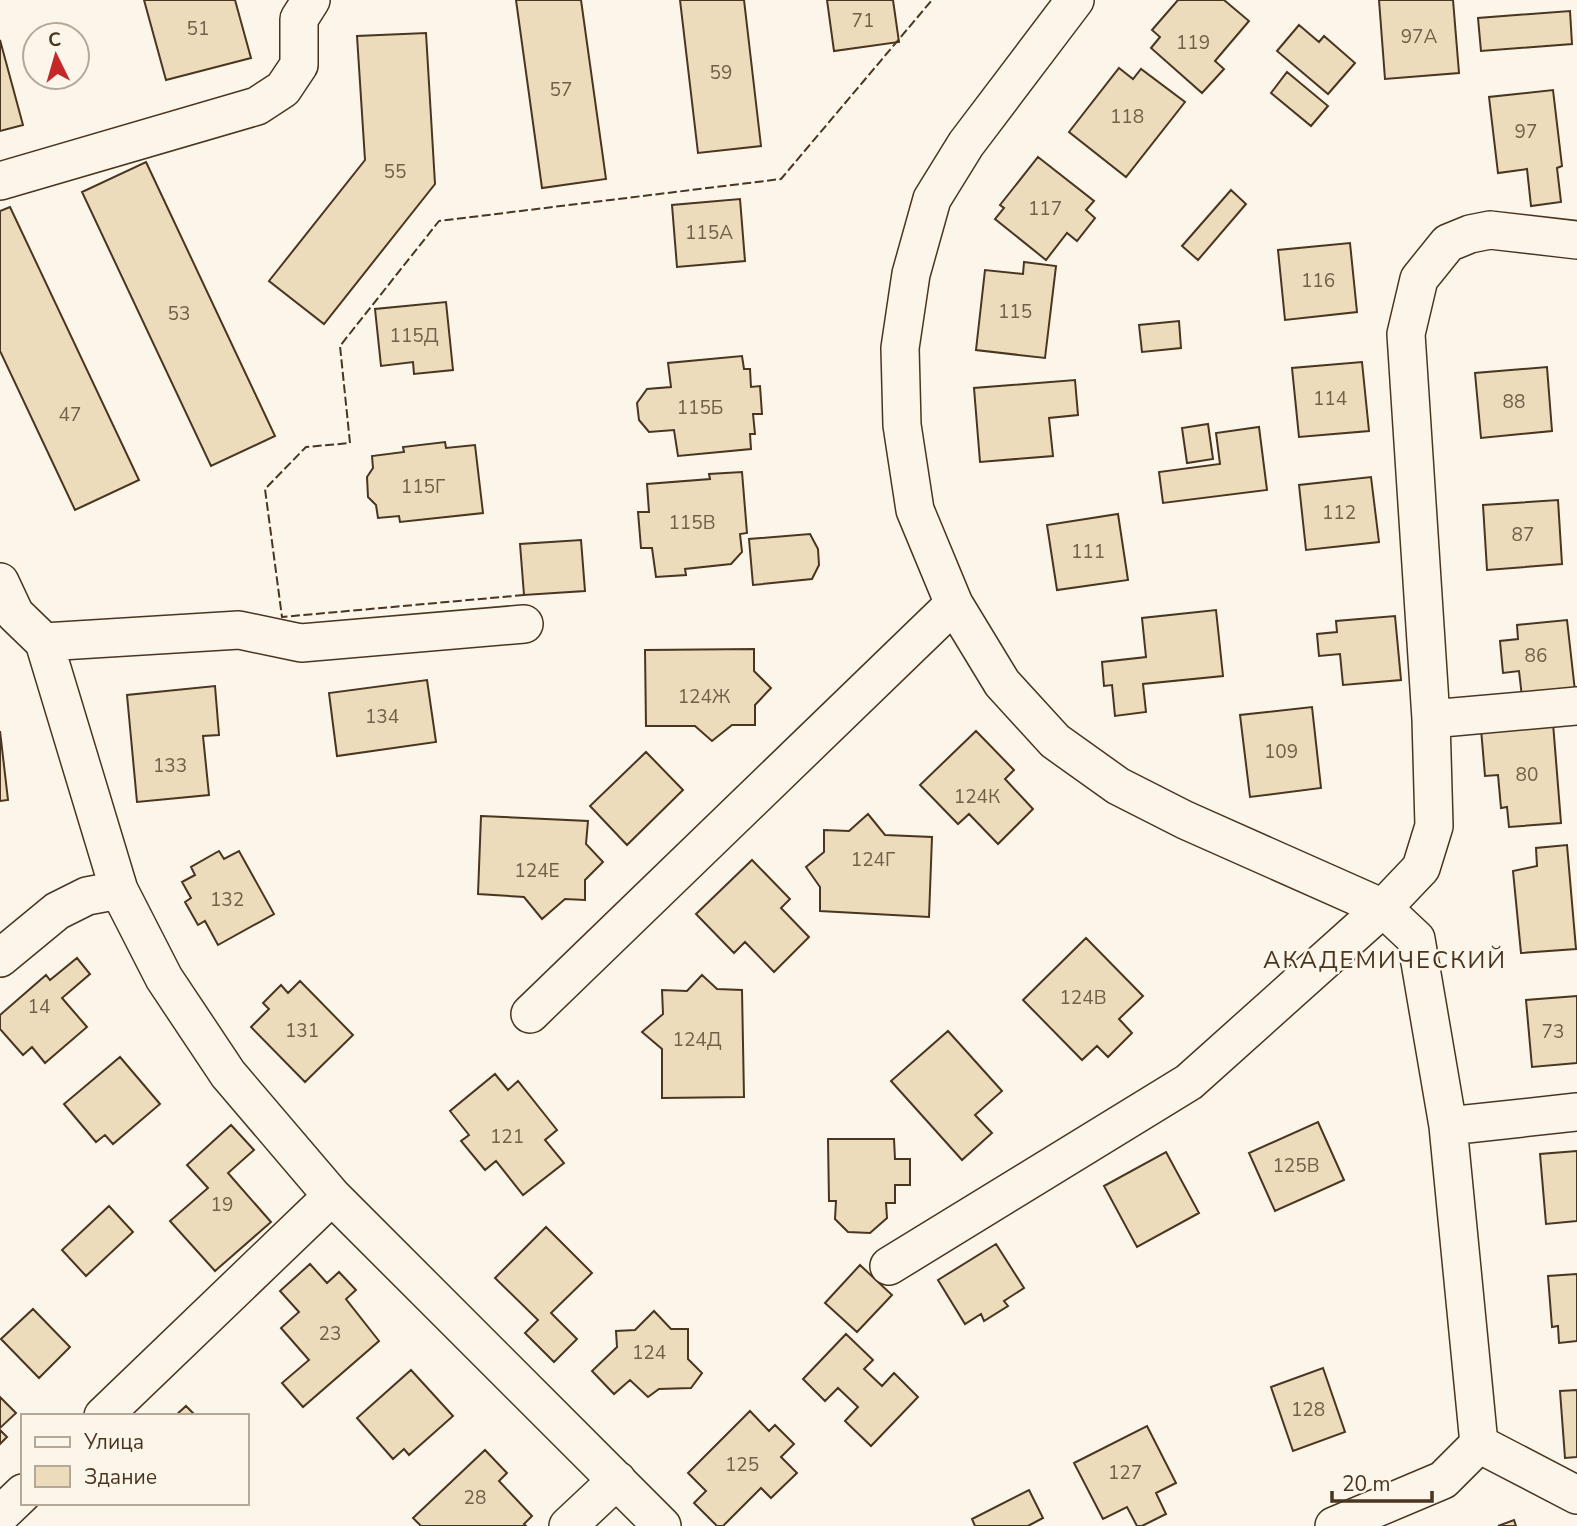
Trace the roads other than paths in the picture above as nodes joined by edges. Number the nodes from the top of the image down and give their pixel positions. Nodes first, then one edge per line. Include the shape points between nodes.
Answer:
1 (312, 0) edge
2 (1075, 0) edge
3 (0, 181) edge
4 (1577, 240) edge
5 (5, 604) edge
6 (954, 604) junction
7 (524, 624) dead end
8 (44, 642) junction
9 (1577, 706) edge
10 (1431, 719) junction
11 (119, 890) junction
12 (1383, 908) junction
13 (0, 958) edge
14 (530, 1014) dead end
15 (1577, 1112) edge
16 (1448, 1126) junction
17 (332, 1196) junction
18 (889, 1266) dead end
19 (105, 1414) edge
20 (1479, 1444) junction
21 (617, 1480) junction
22 (21, 1495) edge
23 (1577, 1495) edge
24 (0, 1515) edge
25 (568, 1526) edge
26 (662, 1526) edge
27 (1334, 1526) edge

1 - 3 street via 299,19 299,65 283,89 257,106
2 - 6 street via 966,144 932,199 911,274 900,348 902,425 915,510
4 - 10 street via 1490,230 1470,234 1448,243 1419,279 1406,334
5 - 8 street
6 - 12 street via 1002,683 1055,741 1118,786
6 - 14 street
7 - 8 street via 301,643 239,630
8 - 11 street
9 - 10 street
10 - 12 street via 1434,826 1421,868
11 - 13 street via 87,896 57,911
11 - 17 street via 164,978 228,1074
12 - 16 street via 1416,939
12 - 18 street via 1189,1082
15 - 16 street
16 - 20 street
17 - 19 street
17 - 21 street
20 - 23 street
20 - 27 street via 1443,1480
21 - 25 street
21 - 26 street
22 - 24 street

